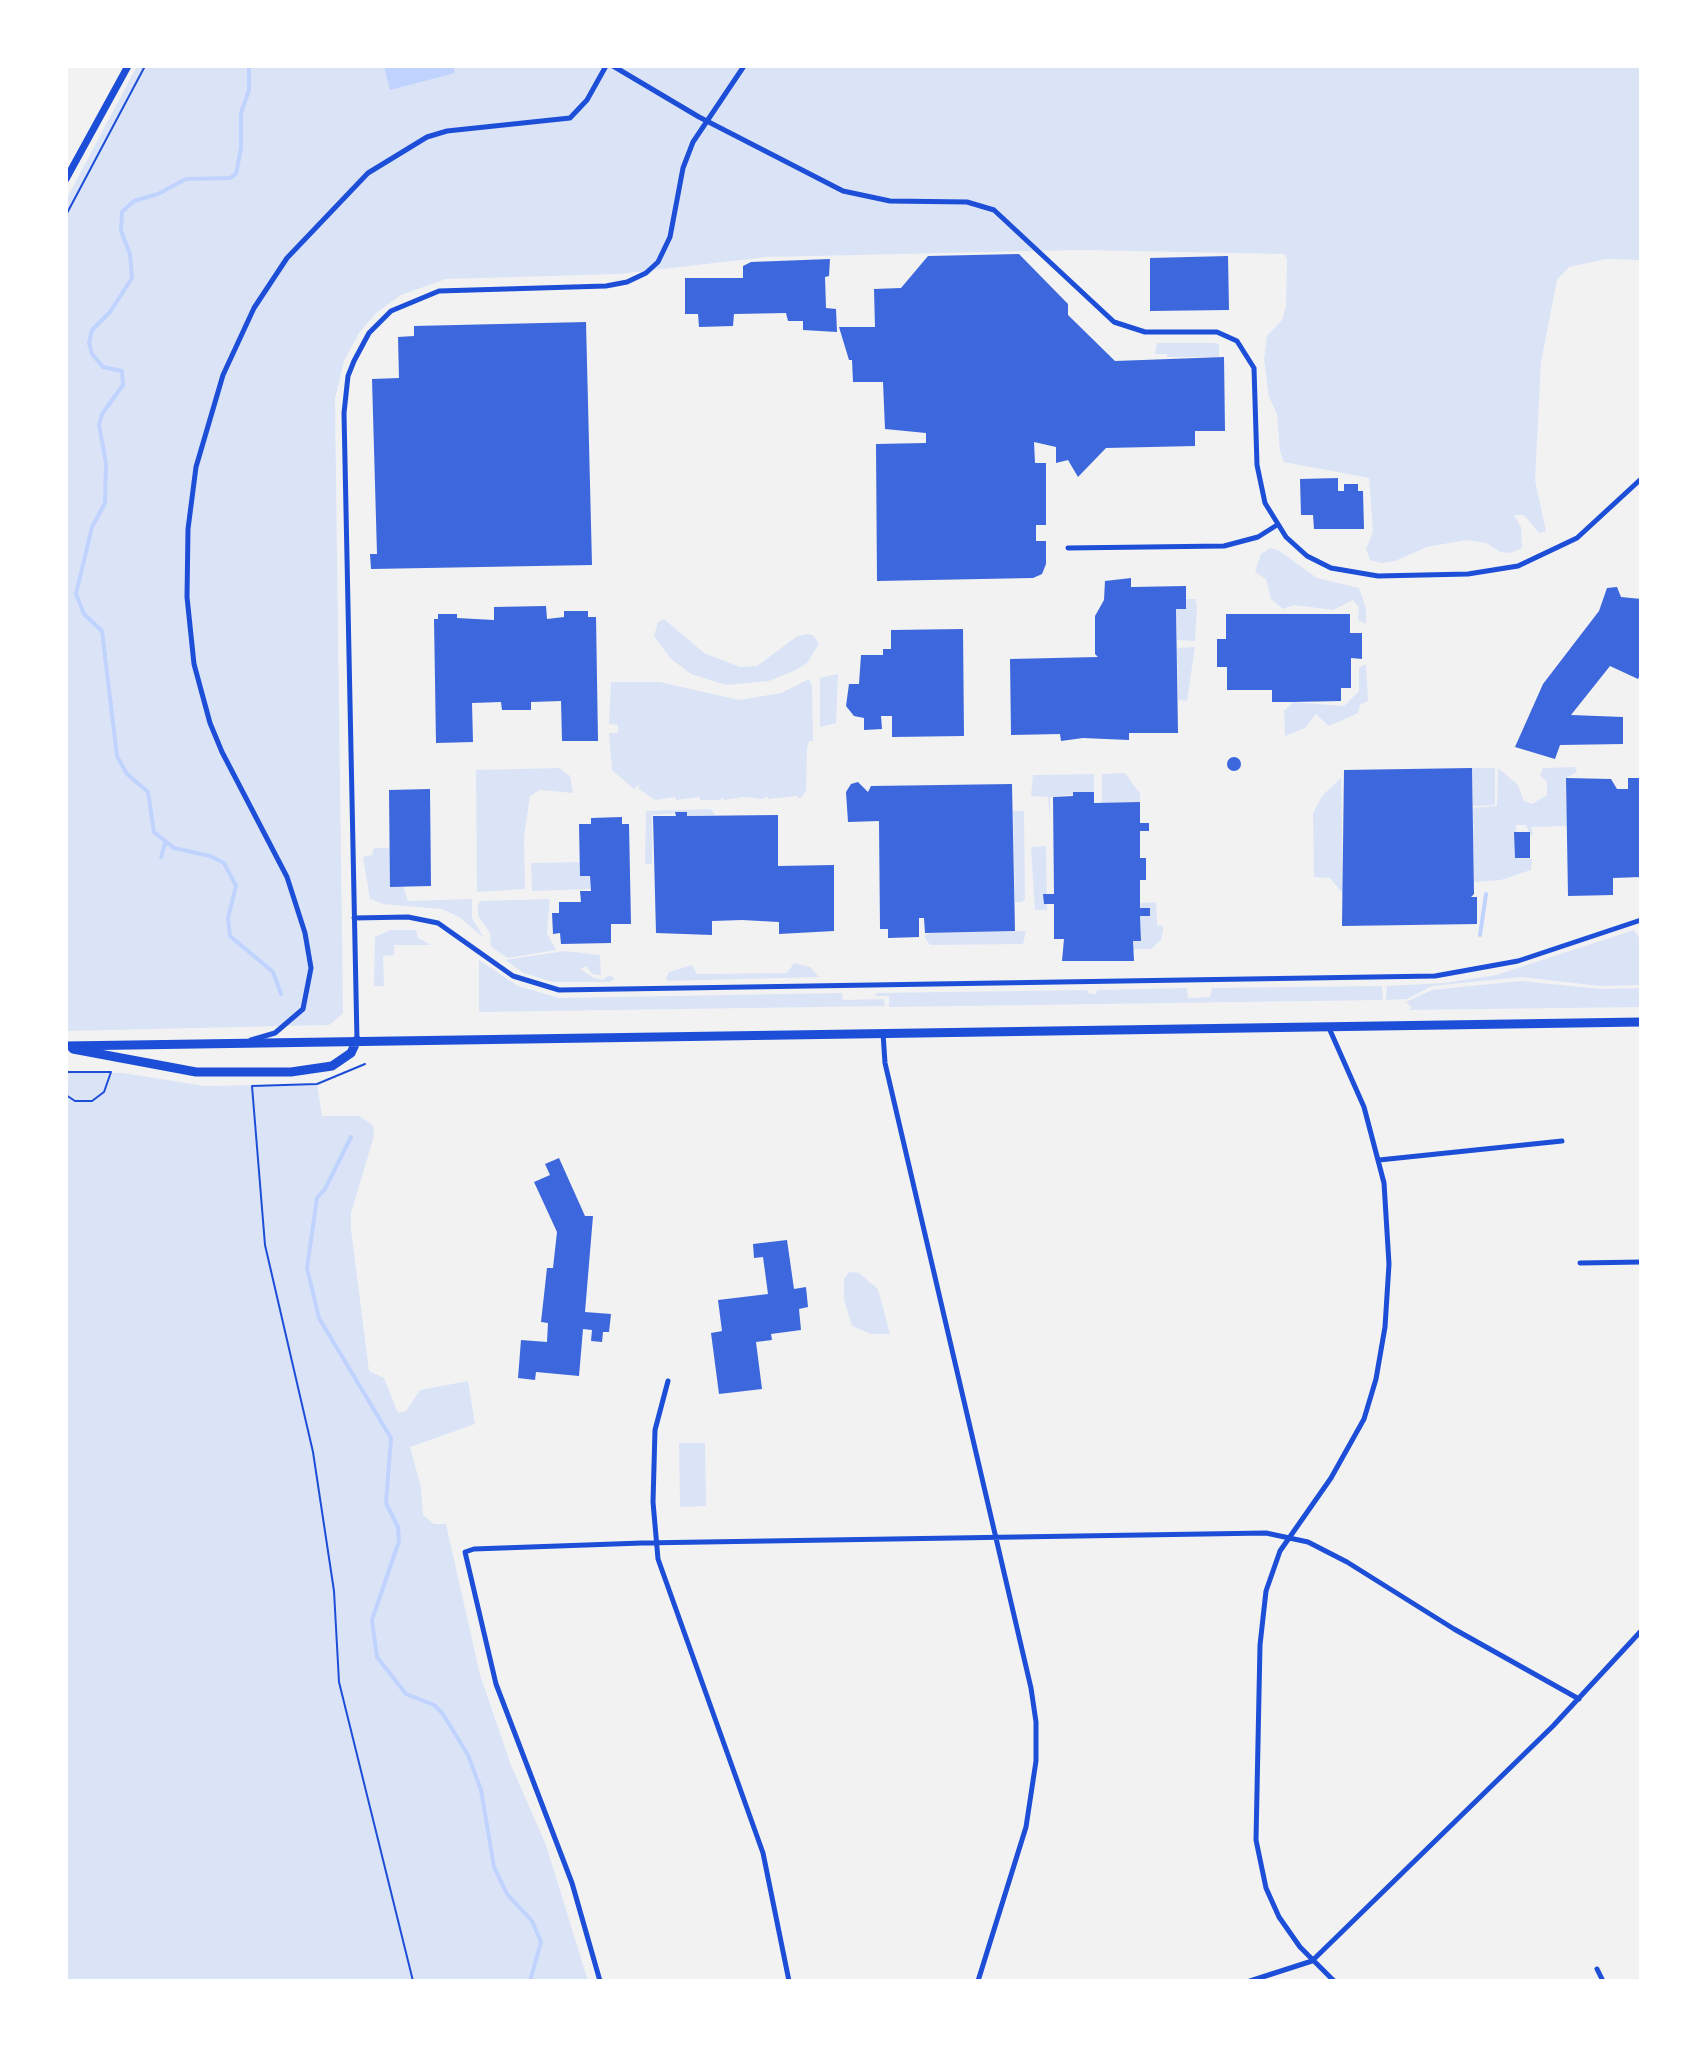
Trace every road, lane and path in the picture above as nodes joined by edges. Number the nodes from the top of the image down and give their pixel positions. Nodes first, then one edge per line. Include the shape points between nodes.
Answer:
1 (128, 66) edge
2 (145, 66) edge
3 (606, 66) edge
4 (613, 66) edge
5 (744, 66) edge
6 (705, 121) junction
7 (66, 179) edge
8 (66, 215) edge
9 (1641, 479) edge
10 (1277, 525) junction
11 (1068, 548) dead end
12 (354, 918) junction
13 (1641, 920) edge
14 (1641, 1022) edge
15 (1329, 1027) junction
16 (883, 1032) junction
17 (250, 1040) junction
18 (357, 1040) junction
19 (66, 1047) edge
20 (66, 1072) edge
21 (252, 1086) dead end
22 (66, 1095) edge
23 (1562, 1141) dead end
24 (1379, 1160) junction
25 (1641, 1262) edge
26 (1580, 1263) dead end
27 (668, 1381) dead end
28 (996, 1537) junction
29 (1289, 1537) junction
30 (656, 1542) junction
31 (1641, 1631) edge
32 (1579, 1699) junction
33 (1312, 1961) junction
34 (1597, 1969) dead end
35 (413, 1981) edge
36 (600, 1981) edge
37 (789, 1981) edge
38 (978, 1981) edge
39 (1250, 1981) edge
40 (1334, 1981) edge
41 (1603, 1981) edge

1 - 7 street
2 - 8 path
3 - 17 street via 570,118 447,131 427,137 368,173 287,258 254,308 223,375 196,467 188,529 187,597 194,664 222,752 287,877 311,968 303,1009 275,1033
4 - 6 street
5 - 6 street
6 - 10 street via 851,193 890,201 967,202 994,210 1108,318 1132,329 1217,332 1237,341 1254,368 1259,479
6 - 12 street via 685,159 670,237 646,273 606,286 439,291 391,311 369,333 354,361 344,413
9 - 10 street via 1577,538 1539,559 1495,572 1344,572 1307,556
10 - 11 street via 1258,537 1224,546
12 - 13 street via 408,917 438,923 513,976 559,990 1420,977 1518,961
12 - 18 street
14 - 15 highway
15 - 16 highway
15 - 24 street via 1364,1107
16 - 18 highway
16 - 28 street via 885,1063
17 - 18 highway
17 - 19 highway
18 - 19 highway via 351,1053 332,1066 291,1072 196,1072
20 - 22 path via 111,1072 104,1092 84,1101
21 - 35 path via 265,1245 313,1452 334,1591 342,1703
23 - 24 street
24 - 29 street via 1389,1264 1376,1379 1346,1453
25 - 26 street
27 - 30 street via 655,1430
28 - 29 street
28 - 30 street
28 - 38 street via 1031,1688 1036,1761 1026,1827
29 - 32 street via 1347,1562
29 - 33 street via 1271,1572 1263,1611 1256,1840 1272,1903
30 - 36 street via 465,1552 496,1684 572,1883
30 - 37 street via 697,1674 763,1853
31 - 32 street
32 - 33 street
33 - 39 street
33 - 40 street
34 - 41 street

